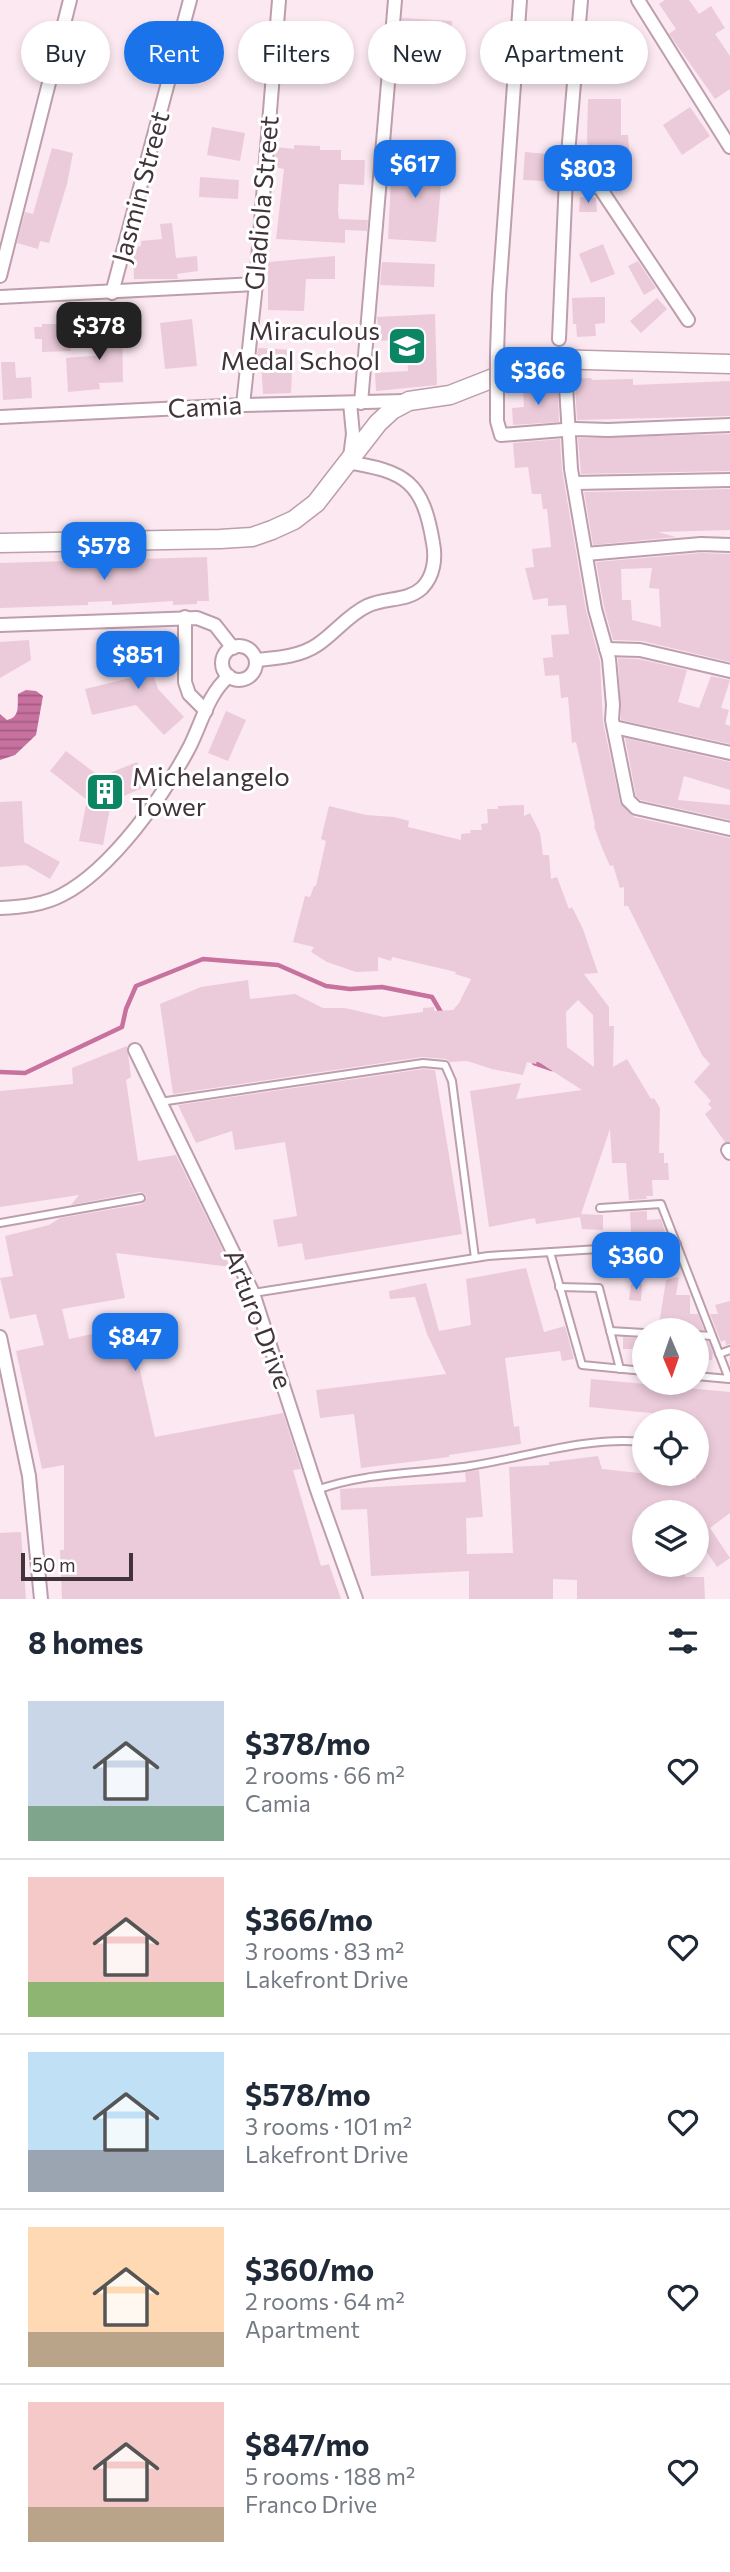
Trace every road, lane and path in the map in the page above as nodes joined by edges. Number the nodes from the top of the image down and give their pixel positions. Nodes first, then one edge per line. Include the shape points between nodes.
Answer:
1 (69, 0) edge
2 (190, 0) edge
3 (279, 0) edge
4 (395, 0) edge
5 (520, 0) edge
6 (581, 0) edge
7 (638, 0) edge
8 (730, 147) edge
9 (566, 178) junction
10 (0, 276) edge
11 (256, 284) junction
12 (112, 293) junction
13 (0, 297) edge
14 (688, 320) dead end
15 (559, 339) dead end
16 (730, 364) edge
17 (566, 386) dead end
18 (358, 399) junction
19 (409, 401) junction
20 (243, 405) junction
21 (0, 416) edge
22 (730, 425) edge
23 (568, 430) junction
24 (348, 460) junction
25 (730, 481) edge
26 (574, 483) junction
27 (0, 543) edge
28 (730, 545) edge
29 (586, 554) junction
30 (184, 617) junction
31 (0, 625) edge
32 (233, 648) junction
33 (606, 649) junction
34 (256, 660) junction
35 (730, 671) edge
36 (229, 676) junction
37 (206, 710) junction
38 (614, 727) junction
39 (730, 753) edge
40 (730, 829) edge
41 (0, 908) edge
42 (135, 1050) dead end
43 (160, 1102) junction
44 (141, 1198) dead end
45 (600, 1208) dead end
46 (0, 1223) edge
47 (677, 1244) junction
48 (550, 1252) junction
49 (475, 1258) junction
50 (559, 1287) junction
51 (253, 1293) junction
52 (610, 1331) junction
53 (632, 1332) edge
54 (709, 1336) edge
55 (712, 1336) junction
56 (1, 1342) edge
57 (730, 1350) edge
58 (719, 1354) junction
59 (620, 1369) junction
60 (632, 1370) edge
61 (709, 1377) edge
62 (632, 1441) edge
63 (317, 1490) junction
64 (41, 1599) edge
65 (356, 1599) edge

1 - 10 street
2 - 12 street, Jasmin Street
3 - 11 street, Gladiola Street
4 - 18 street
5 - 23 street, bridge via 499,295 497,421 501,435
6 - 9 street
7 - 8 street
9 - 14 street via 600,188
9 - 15 street
11 - 12 street
11 - 20 street, Gladiola Street
12 - 13 street
16 - 19 street via 551,359 450,395
17 - 23 street
18 - 19 street, Camia
18 - 20 street, Camia
18 - 24 street
19 - 24 street via 386,415
20 - 21 street, Camia
22 - 23 street
23 - 26 street
24 - 27 street via 316,503 294,520 252,537
24 - 34 street via 389,472 417,490 429,518 435,552 432,571 415,593 370,604 306,651
25 - 26 street
26 - 29 street
28 - 29 street
29 - 33 street
30 - 31 street
30 - 32 street via 215,625
30 - 37 street via 185,682 189,694
32 - 34 street via 244,647
32 - 36 street via 223,657
33 - 35 street via 640,650
33 - 38 street
34 - 36 street via 248,677 238,680
36 - 37 street via 218,685
37 - 41 street via 166,787 94,872 49,901
38 - 39 street
38 - 40 street via 628,800 636,808
42 - 43 street, Arturo Drive
43 - 49 lane via 423,1063 445,1065 452,1081
43 - 51 street, Arturo Drive
44 - 46 lane
45 - 47 lane via 661,1204
47 - 48 lane
47 - 55 lane
48 - 49 lane
48 - 50 lane
49 - 51 lane
50 - 52 lane via 599,1289
50 - 59 lane via 582,1365
51 - 63 street, Arturo Drive
52 - 53 lane
52 - 59 lane
54 - 55 lane
55 - 58 lane
56 - 64 street via 29,1476
57 - 58 lane
58 - 61 lane via 729,1379
59 - 60 lane
62 - 63 lane via 579,1444 469,1466 339,1482
63 - 65 street, Arturo Drive

